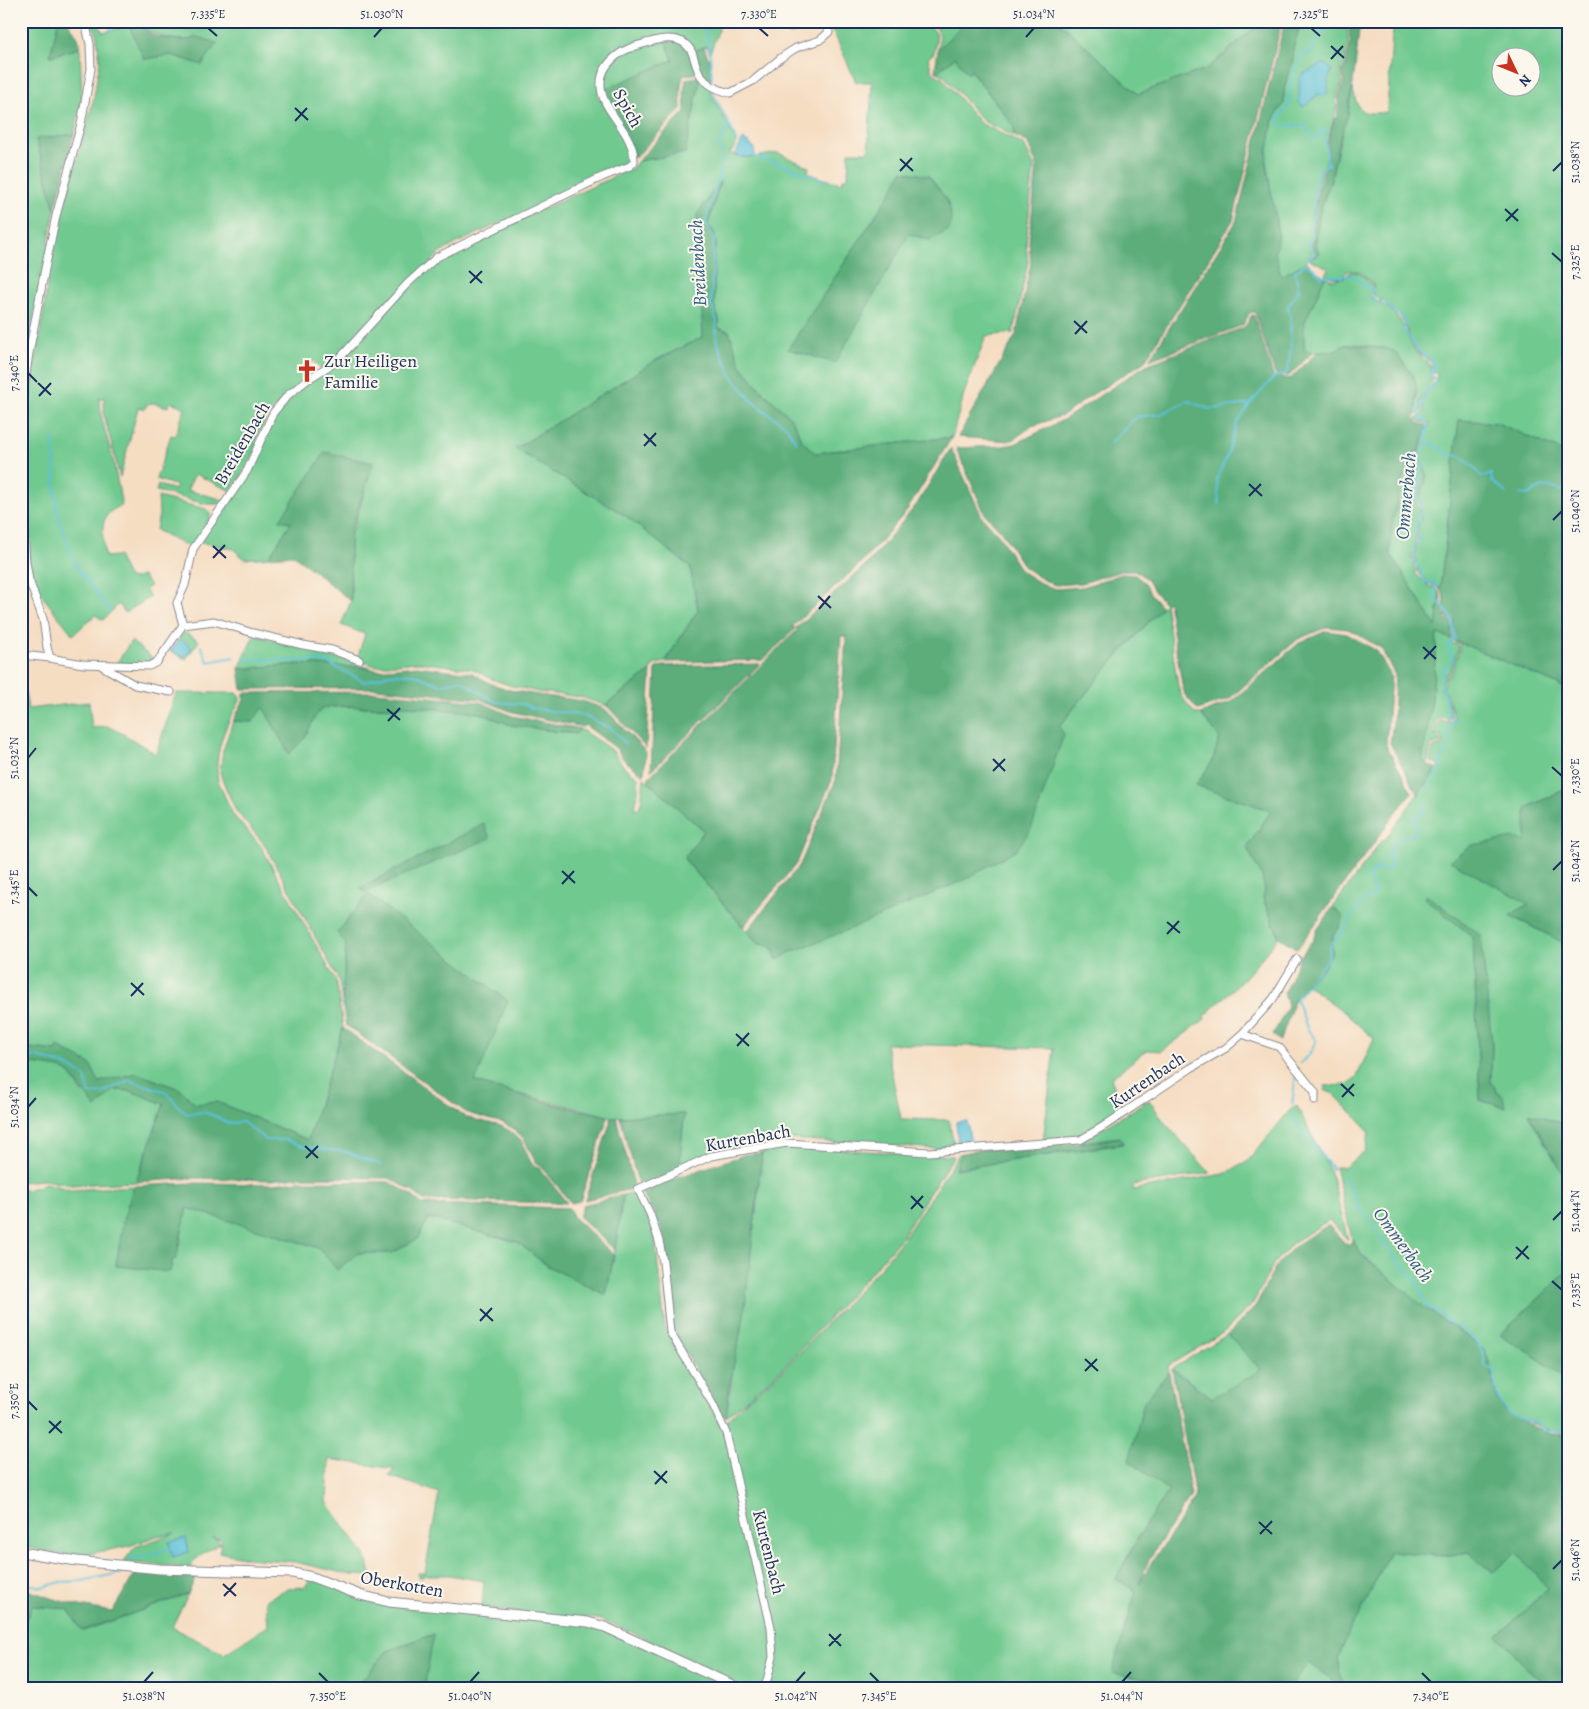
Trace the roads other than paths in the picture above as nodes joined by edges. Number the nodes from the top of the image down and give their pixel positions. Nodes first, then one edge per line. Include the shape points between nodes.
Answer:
1 (85, 21) edge
2 (825, 21) edge
3 (634, 153) joint
4 (21, 409) edge
5 (21, 490) edge
6 (183, 625) junction
7 (21, 655) edge
8 (50, 658) junction
9 (358, 660) dead end
10 (101, 665) junction
11 (171, 692) dead end
12 (1297, 959) dead end
13 (1242, 1034) junction
14 (1315, 1100) dead end
15 (21, 1552) edge
16 (739, 1688) edge
17 (765, 1688) edge

1 - 4 street via 92,70 56,216
2 - 3 street, Spich via 828,32 820,40 796,48 753,81 730,93 708,84 700,75 692,51 676,39 662,38 631,47 614,57 604,71 600,89
3 - 6 street, Breidenbach via 634,162 630,166 602,176 437,257 407,284 338,360 288,395 273,413 248,471 192,549 177,608
5 - 8 street via 29,580 43,619
6 - 9 street via 214,621 332,650
6 - 10 street via 157,662 149,666
7 - 8 street
8 - 10 street
10 - 11 street via 135,684
12 - 13 street, Kurtenbach via 1273,999
13 - 14 street via 1279,1047 1315,1092
13 - 17 street, Kurtenbach via 1226,1048 1080,1140 928,1152 787,1143 711,1156 638,1189 659,1242 670,1332 726,1433 772,1627 772,1657
15 - 16 street, Oberkotten via 160,1569 283,1573 312,1578 382,1601 596,1624

